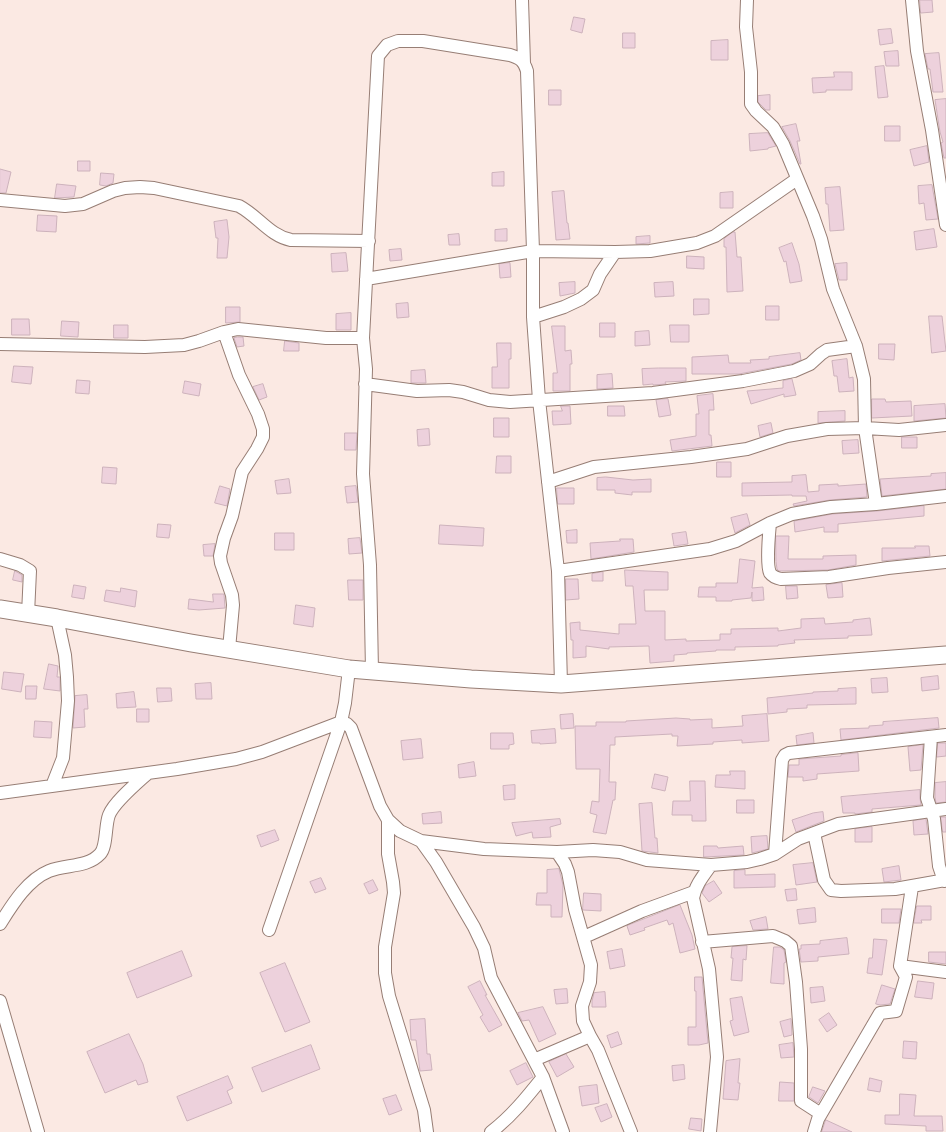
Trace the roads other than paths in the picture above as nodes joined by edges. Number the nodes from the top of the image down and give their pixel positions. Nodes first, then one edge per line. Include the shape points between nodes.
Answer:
1 (522, 0) edge
2 (747, 0) edge
3 (912, 0) edge
4 (524, 63) junction
5 (797, 179) junction
6 (0, 200) edge
7 (946, 225) edge
8 (369, 241) junction
9 (533, 251) junction
10 (615, 252) junction
11 (366, 279) junction
12 (533, 316) junction
13 (224, 332) junction
14 (363, 338) junction
15 (0, 344) edge
16 (856, 346) junction
17 (365, 384) junction
18 (539, 400) junction
19 (946, 425) edge
20 (865, 428) junction
21 (548, 482) junction
22 (946, 496) edge
23 (876, 504) junction
24 (770, 523) junction
25 (0, 559) edge
26 (946, 562) edge
27 (558, 571) junction
28 (0, 609) edge
29 (28, 614) junction
30 (57, 618) junction
31 (230, 649) junction
32 (946, 655) edge
33 (349, 669) junction
34 (372, 671) junction
35 (561, 684) junction
36 (341, 722) junction
37 (946, 736) edge
38 (931, 737) junction
39 (148, 772) junction
40 (52, 786) junction
41 (0, 793) edge
42 (946, 809) edge
43 (931, 811) junction
44 (388, 820) junction
45 (814, 833) junction
46 (421, 841) junction
47 (557, 852) junction
48 (775, 854) junction
49 (710, 865) junction
50 (945, 880) edge
51 (912, 886) junction
52 (694, 892) junction
53 (0, 924) edge
54 (269, 930) dead end
55 (584, 937) junction
56 (702, 942) junction
57 (900, 966) junction
58 (946, 972) edge
59 (0, 1001) edge
60 (590, 1036) junction
61 (534, 1060) junction
62 (543, 1077) junction
63 (821, 1114) junction
64 (38, 1132) edge
65 (427, 1132) edge
66 (491, 1132) edge
67 (563, 1132) edge
68 (631, 1132) edge
69 (710, 1132) edge
70 (814, 1132) edge

1 - 4 street
2 - 5 street via 746,27 751,72 751,104 773,127
3 - 7 street via 917,51
4 - 8 street via 510,55 423,41 398,40 387,45 378,56
4 - 9 street via 527,71
5 - 10 street via 715,236 697,243 650,251
5 - 16 street via 821,239 833,289
6 - 8 street via 65,206 83,204 125,188 154,188 239,206 283,239
8 - 11 street
9 - 10 street
9 - 11 street
9 - 12 street
10 - 12 street via 593,290 564,307
11 - 14 street
12 - 18 street
13 - 14 street via 238,329 326,338
13 - 15 street via 184,345 145,347
13 - 31 street via 239,375 263,429 263,437 242,472 220,556 232,595
14 - 17 street
16 - 18 street via 827,350 810,364 794,371 743,381 653,393
16 - 20 street via 864,379
17 - 18 street via 417,391 449,390 489,400 510,402
17 - 34 street via 363,474 370,565
18 - 21 street
19 - 20 street via 899,430
20 - 21 street via 827,429 787,436 747,449 594,467
20 - 23 street
21 - 27 street
22 - 23 street
23 - 24 street via 831,507 792,514
24 - 26 street via 768,564 775,578 829,576
24 - 27 street via 736,541 710,549
25 - 29 street via 30,571
27 - 35 street
28 - 29 main road
29 - 30 main road
30 - 31 main road
30 - 40 street via 65,655 68,701 63,758
31 - 33 main road
32 - 35 main road
33 - 34 main road
33 - 36 street
34 - 35 main road
36 - 39 street via 249,755
36 - 44 street via 351,728 380,806
36 - 54 street
37 - 38 street
38 - 43 street via 927,798
38 - 48 street via 789,752 782,760
39 - 40 street
39 - 53 street via 114,806 109,815 102,852 84,864 49,871 33,881
40 - 41 street
42 - 43 street
43 - 45 street via 838,824
43 - 50 street via 939,866
44 - 46 street via 400,831
44 - 65 street via 388,854 394,893 385,947 385,973 389,996 424,1110
45 - 48 street via 798,839
45 - 51 street via 824,880 831,890 888,890
46 - 47 street via 484,849
46 - 61 street via 474,926 484,948 491,978
47 - 49 street via 620,852 647,860
47 - 55 street via 568,872 575,909
48 - 49 street via 747,862
49 - 52 street
50 - 51 street
51 - 57 street
52 - 55 street via 642,911
52 - 56 street via 693,903
55 - 60 street via 591,964 590,982 582,1006 583,1021
56 - 63 street via 773,936 791,946 801,1049 801,1101
56 - 69 street via 709,969 717,1057
57 - 58 street
57 - 63 street via 906,976 896,1011 880,1013
59 - 64 street
60 - 61 street
60 - 68 street
61 - 62 street
62 - 66 street via 502,1124
62 - 67 street
63 - 70 street

